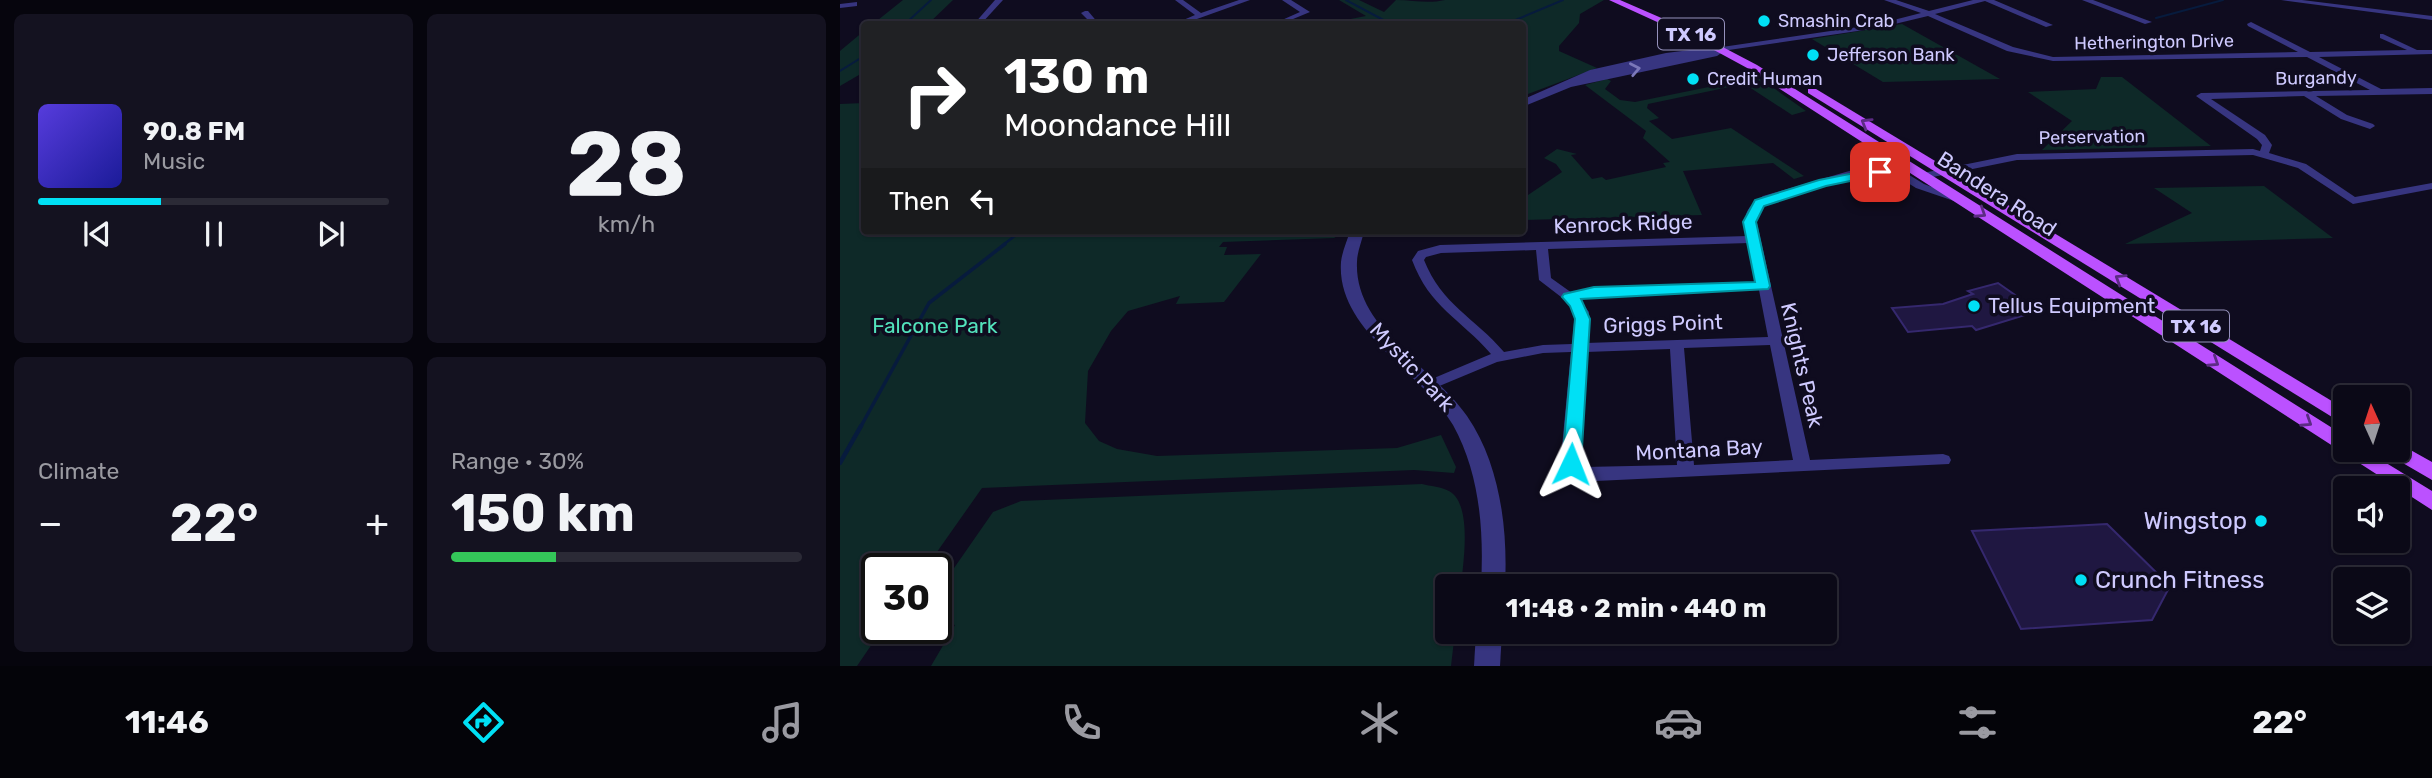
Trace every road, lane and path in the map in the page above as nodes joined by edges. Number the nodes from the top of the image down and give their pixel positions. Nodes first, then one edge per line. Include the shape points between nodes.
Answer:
1 (1180, 0) edge
2 (1246, 0) edge
3 (1286, 0) edge
4 (1613, 0) edge
5 (1639, 0) edge
6 (1888, 0) edge
7 (1982, 0) edge
8 (1988, 0) edge
9 (2086, 0) edge
10 (2285, 0) edge
11 (997, 2) edge
12 (854, 4) dead end
13 (840, 6) edge
14 (1085, 13) dead end
15 (1930, 13) junction
16 (1200, 16) junction
17 (2432, 18) edge
18 (980, 21) edge
19 (1093, 21) edge
20 (1186, 21) edge
21 (1284, 21) edge
22 (2148, 22) dead end
23 (2251, 24) dead end
24 (2049, 25) dead end
25 (2383, 36) dead end
26 (1739, 47) junction
27 (1722, 49) junction
28 (2417, 52) junction
29 (2432, 52) edge
30 (2311, 55) junction
31 (2432, 91) edge
32 (2380, 92) junction
33 (2304, 94) junction
34 (1526, 102) edge
35 (2370, 126) dead end
36 (2261, 137) junction
37 (2264, 153) junction
38 (1889, 154) junction
39 (2302, 166) junction
40 (1864, 172) junction
41 (1945, 172) junction
42 (1923, 176) junction
43 (2432, 186) edge
44 (1753, 192) dead end
45 (1767, 198) junction
46 (1959, 199) junction
47 (1356, 235) edge
48 (1752, 239) junction
49 (1542, 246) junction
50 (1763, 286) junction
51 (1570, 297) junction
52 (1775, 341) junction
53 (1677, 344) junction
54 (1580, 347) junction
55 (1500, 356) junction
56 (1432, 384) junction
57 (2333, 411) edge
58 (2333, 438) edge
59 (2410, 459) edge
60 (1943, 460) dead end
61 (2369, 462) edge
62 (1803, 466) junction
63 (1686, 471) junction
64 (2432, 472) edge
65 (2432, 502) edge
66 (1493, 574) edge
67 (1488, 644) edge
68 (1487, 666) edge

1 - 16 street
2 - 16 street
3 - 21 street via 1307,12
4 - 27 main road, Bandera Road / TX 16
5 - 26 main road, Bandera Road / TX 16
6 - 15 street, Hetherington Drive
7 - 15 street
8 - 24 street
9 - 22 street
10 - 17 street
11 - 18 street
12 - 13 street
14 - 19 street
15 - 26 street via 1878,26
15 - 30 street, Hetherington Drive via 2005,49 2053,59
16 - 20 street
23 - 30 street
25 - 28 street
26 - 27 street
41 -> 26 main road, Bandera Road / TX 16
27 - 34 street via 1568,84
27 - 38 main road, Bandera Road / TX 16
28 - 29 street, Hetherington Drive
28 - 30 street, Hetherington Drive
30 - 32 street
31 - 32 street, Burgandy
32 - 33 street, Burgandy
33 - 35 street
33 - 36 street, Burgandy via 2201,96
36 - 37 street via 2267,145
36 - 39 street
37 - 39 street, Perservation
37 - 41 street, Perservation via 2023,157
38 - 40 street via 1884,164
38 - 42 main road, Bandera Road / TX 16
39 - 43 street via 2353,201
40 - 45 street
40 - 46 street via 1897,172 1920,186
41 - 42 street, Perservation
57 -> 41 main road, Bandera Road / TX 16
42 - 46 main road, Bandera Road / TX 16
44 - 45 street
45 - 48 street, Knights Peak via 1751,214
46 -> 58 main road, Bandera Road / TX 16
47 - 56 street, Mystic Park via 1349,262 1356,300 1381,337
48 - 49 street, Kenrock Ridge
48 - 50 street, Knights Peak
49 - 51 street, Montana Bay via 1545,280
49 - 55 street, Kenrock Ridge via 1440,248 1418,260 1435,297
50 - 51 street via 1594,292
50 - 52 street, Knights Peak
51 - 54 street, Montana Bay via 1582,312
52 - 53 street, Griggs Point
52 - 62 street, Knights Peak
53 - 54 street, Griggs Point
53 - 63 street
54 - 55 street, Griggs Point
54 - 63 street, Montana Bay via 1571,464 1580,473 1595,475
55 - 56 street, Griggs Point
56 - 66 street, Mystic Park via 1473,444 1485,479 1493,532
59 - 64 main road
60 - 62 street, Montana Bay
61 - 65 main road
62 - 63 street, Montana Bay
67 - 68 street

